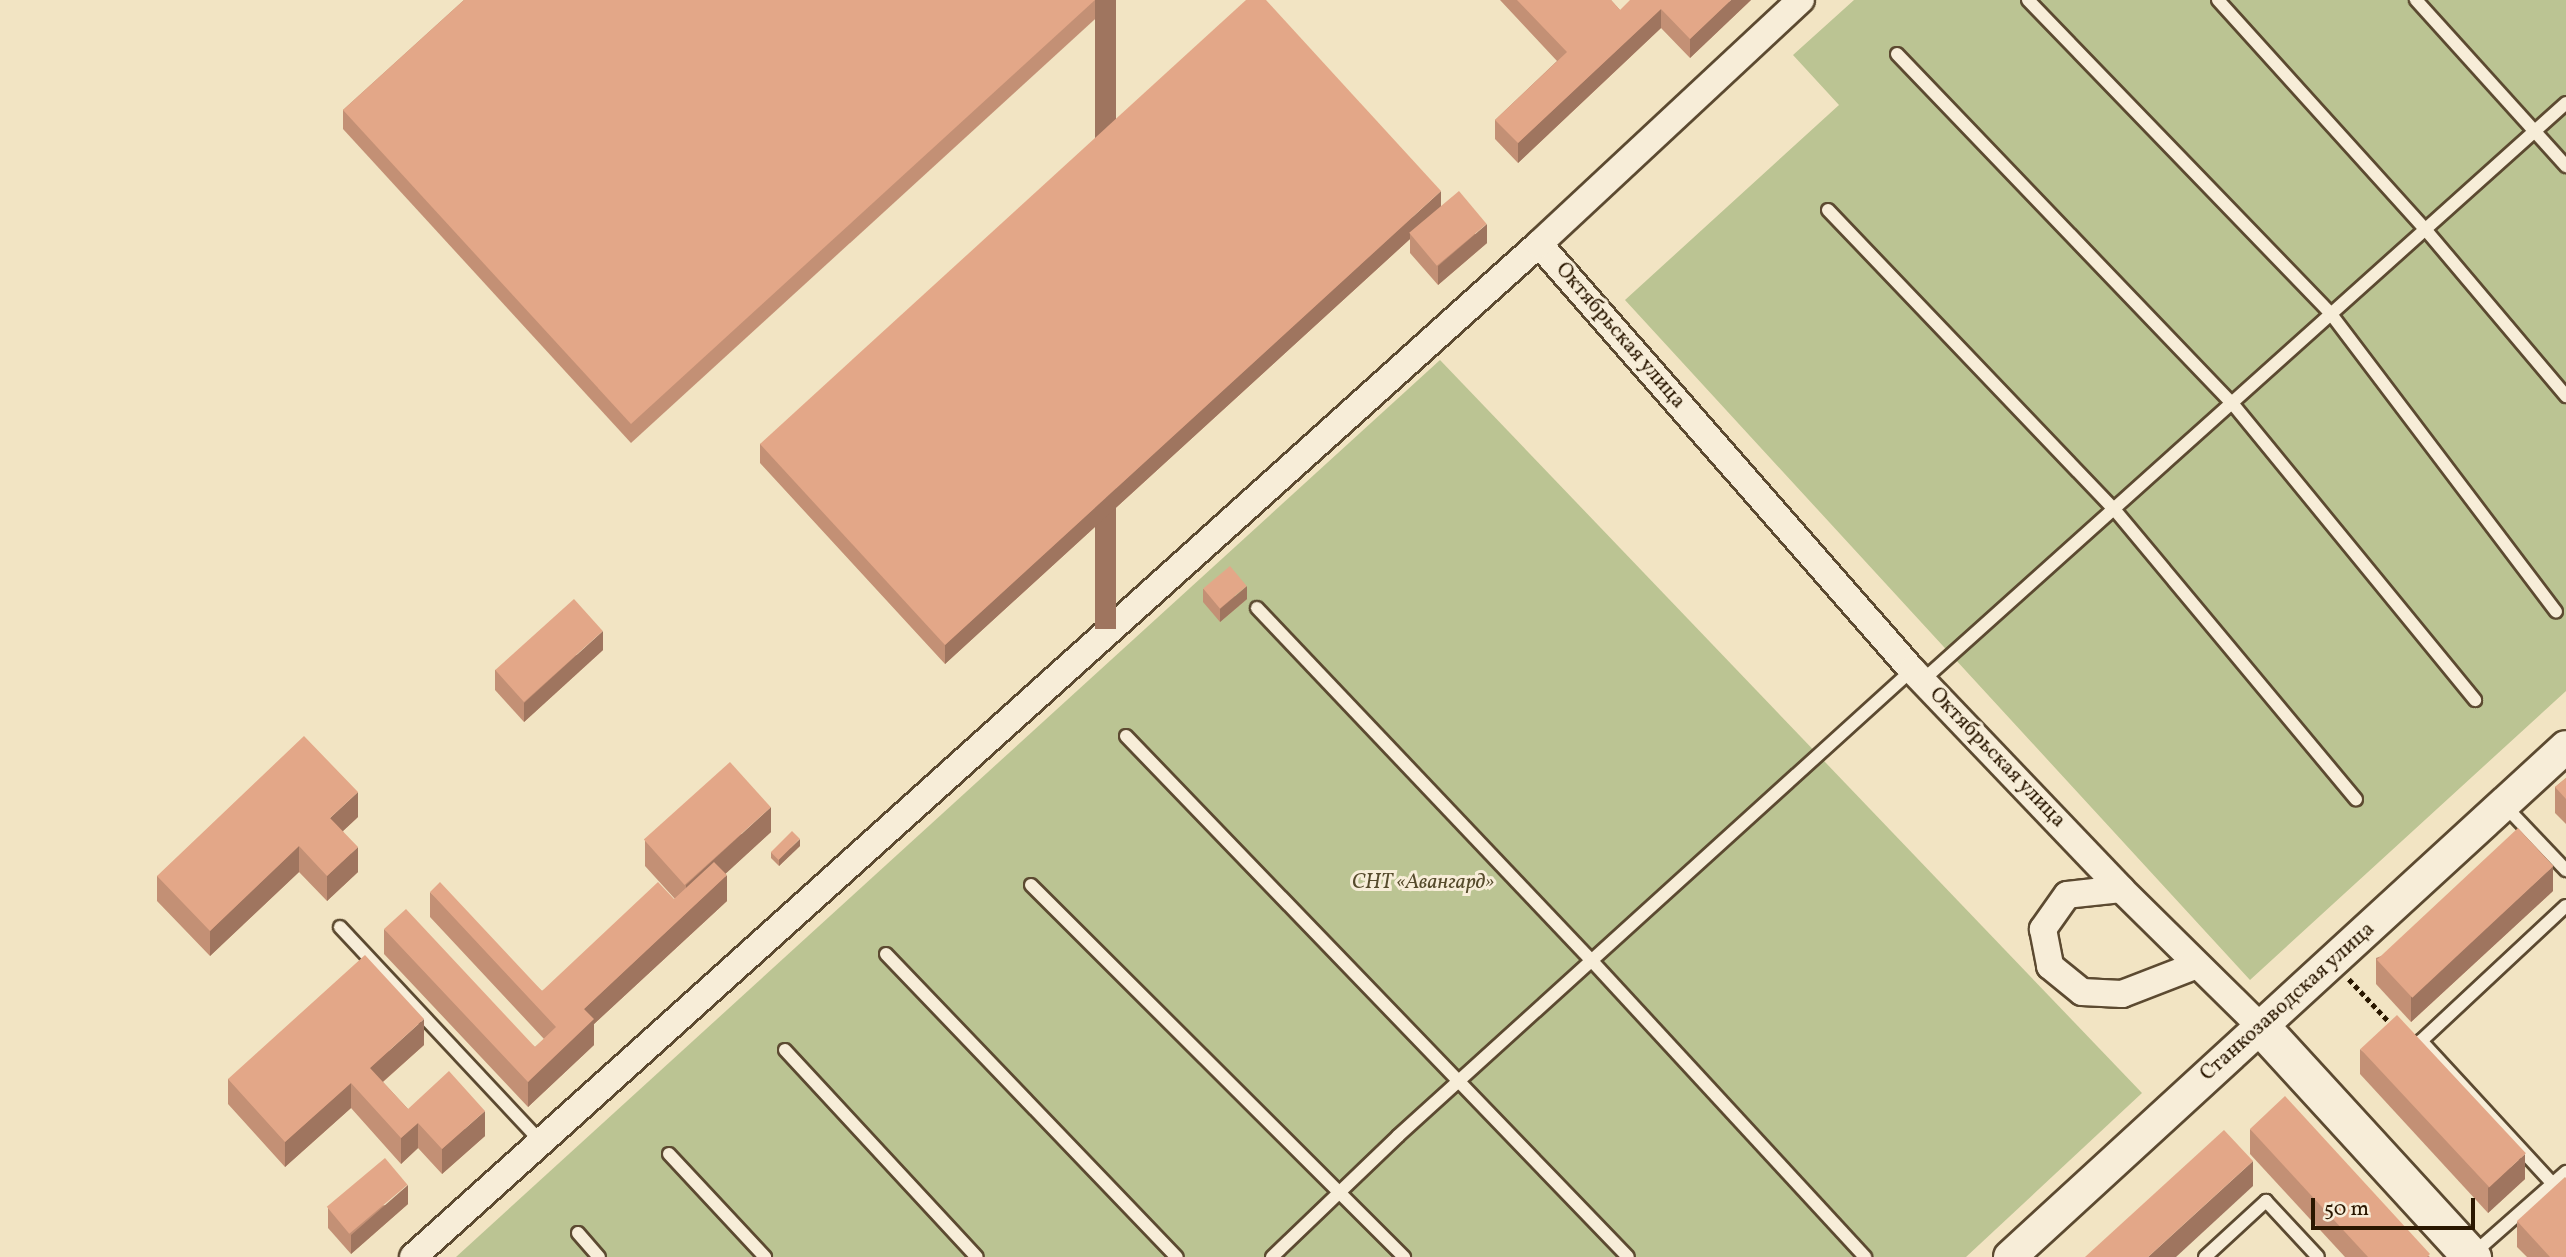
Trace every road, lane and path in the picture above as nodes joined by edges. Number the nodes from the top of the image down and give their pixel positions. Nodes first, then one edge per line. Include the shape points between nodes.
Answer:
1 (1801, 0) edge
2 (2028, 0) edge
3 (2218, 0) edge
4 (2416, 0) edge
5 (1897, 54) dead end
6 (2566, 103) edge
7 (2535, 131) junction
8 (2566, 166) edge
9 (1828, 210) dead end
10 (2425, 229) junction
11 (1539, 244) junction
12 (2331, 314) junction
13 (2566, 396) edge
14 (2232, 403) junction
15 (2114, 509) junction
16 (1257, 608) dead end
17 (2556, 612) dead end
18 (1918, 675) junction
19 (2475, 700) dead end
20 (1126, 736) dead end
21 (2566, 747) edge
22 (2357, 799) dead end
23 (2503, 804) junction
24 (2566, 870) edge
25 (1031, 885) dead end
26 (2121, 889) junction
27 (2566, 906) edge
28 (340, 928) dead end
29 (886, 954) dead end
30 (1592, 961) junction
31 (2332, 961) junction
32 (2197, 965) junction
33 (2260, 1026) junction
34 (2421, 1041) junction
35 (785, 1050) dead end
36 (1461, 1081) junction
37 (542, 1144) junction
38 (669, 1154) dead end
39 (2566, 1172) edge
40 (2553, 1184) junction
41 (1340, 1192) junction
42 (578, 1233) dead end
43 (413, 1257) edge
44 (598, 1257) edge
45 (765, 1257) edge
46 (977, 1257) edge
47 (1177, 1257) edge
48 (1272, 1257) edge
49 (1404, 1257) edge
50 (1628, 1257) edge
51 (1865, 1257) edge
52 (2010, 1257) edge
53 (2205, 1257) edge
54 (2318, 1257) edge
55 (2471, 1257) edge

1 - 11 street
2 - 12 lane
3 - 10 lane
4 - 7 lane
5 - 14 lane
6 - 7 lane
7 - 8 lane
7 - 10 lane
9 - 15 lane
10 - 12 lane
10 - 13 lane
11 - 18 street, Октябрьская улица
11 - 37 street
12 - 14 lane
12 - 17 lane
14 - 15 lane
14 - 19 lane
15 - 18 lane
15 - 22 lane
16 - 30 lane
18 - 26 street, Октябрьская улица
18 - 30 lane
20 - 36 lane
21 - 23 street, Станкозаводская улица
23 - 24 lane
23 - 31 street, Станкозаводская улица
25 - 41 lane
26 - 32 street, Октябрьская улица
26 - 32 street via 2067,895 2043,929 2050,966 2082,992 2122,994
27 - 34 lane
28 - 37 lane
29 - 47 lane
30 - 36 lane
30 - 51 lane
31 - 33 street, Станкозаводская улица
31 - 34 path via 2399,1031
32 - 33 street, Октябрьская улица
33 - 52 street, Станкозаводская улица
33 - 55 main road, Октябрьская улица
34 - 40 lane
35 - 46 lane
36 - 41 lane
36 - 50 lane
37 - 43 street
38 - 45 lane
39 - 40 lane
40 - 55 lane
41 - 48 lane
41 - 49 lane
42 - 44 lane
53 - 54 lane via 2266,1200

